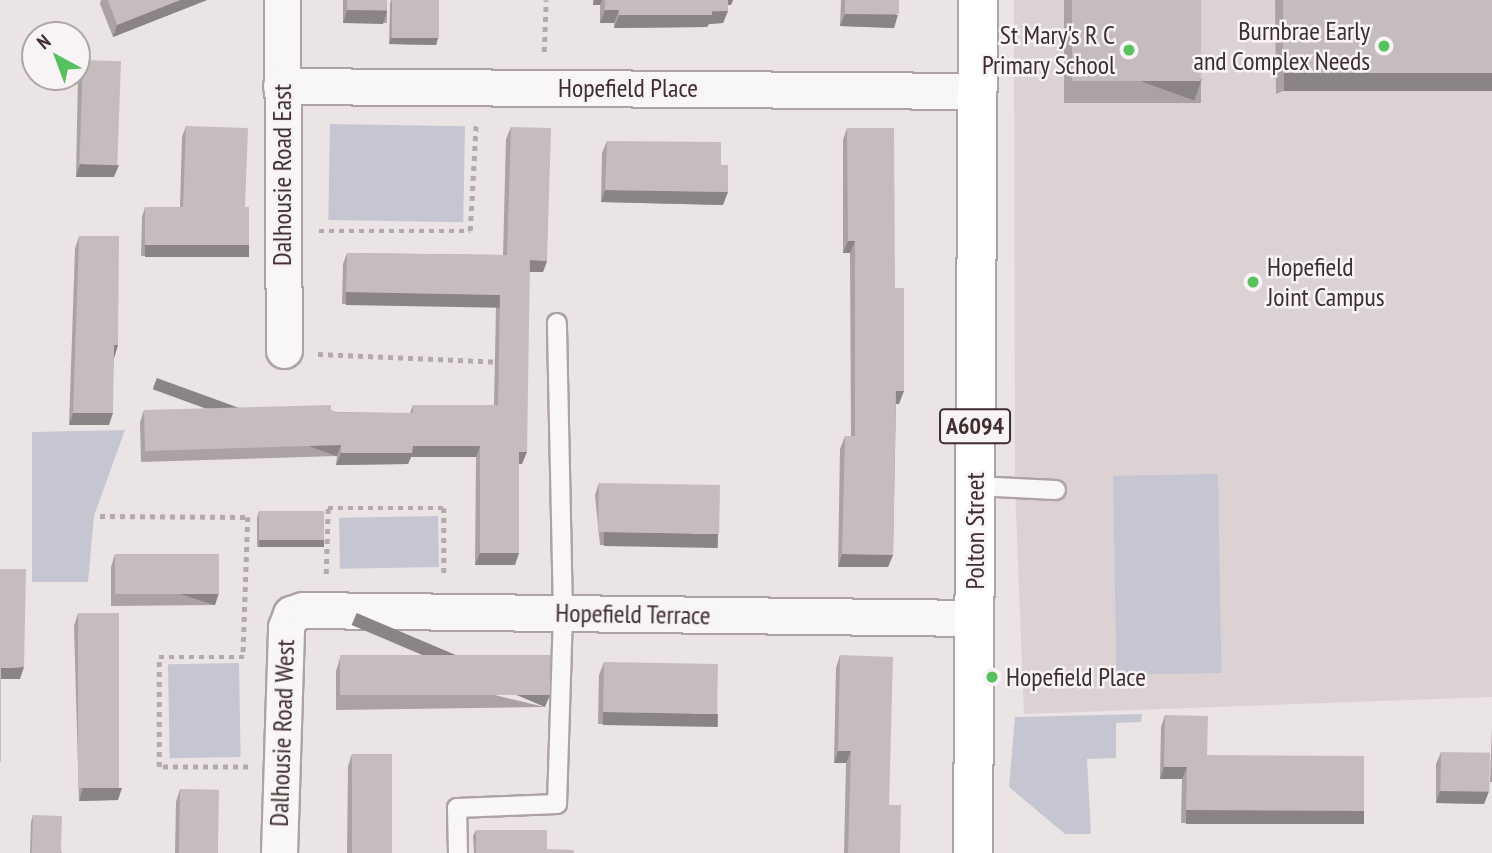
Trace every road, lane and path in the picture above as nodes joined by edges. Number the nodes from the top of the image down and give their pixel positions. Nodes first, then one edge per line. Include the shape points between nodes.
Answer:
1 (282, 0) edge
2 (546, 0) edge
3 (978, 0) edge
4 (281, 86) junction
5 (478, 87) junction
6 (543, 88) junction
7 (975, 91) junction
8 (283, 231) junction
9 (557, 323) dead end
10 (284, 350) joint
11 (558, 364) junction
12 (975, 486) junction
13 (1056, 490) dead end
14 (100, 516) dead end
15 (326, 611) junction
16 (444, 612) junction
17 (291, 614) joint
18 (563, 614) junction
19 (975, 618) junction
20 (285, 656) junction
21 (243, 657) junction
22 (281, 767) junction
23 (279, 853) edge
24 (458, 853) edge
25 (973, 853) edge

1 - 4 street, Dalhousie Road East
2 - 6 path
3 - 7 main road, Polton Street / A6094
4 - 5 street, Hopefield Place
4 - 8 street, Dalhousie Road East
5 - 6 street, Hopefield Place
5 - 8 path via 470,231
6 - 7 street, Hopefield Place
7 - 12 main road, Polton Street / A6094
8 - 10 street, Dalhousie Road East
9 - 11 lane
10 - 11 path via 339,357
11 - 18 lane
12 - 13 lane
12 - 19 main road, Polton Street / A6094
14 - 21 path via 248,517
15 - 16 street, Hopefield Terrace
15 - 16 path via 328,508 444,508
15 - 17 street, Hopefield Terrace
16 - 18 street, Hopefield Terrace
17 - 20 street, Dalhousie Road West
18 - 19 street, Hopefield Terrace
18 - 24 lane via 556,804 457,808
19 - 25 main road, Polton Street / A6094
20 - 21 path
20 - 22 street, Dalhousie Road West
21 - 22 path via 159,657 159,767
22 - 23 street, Dalhousie Road West

